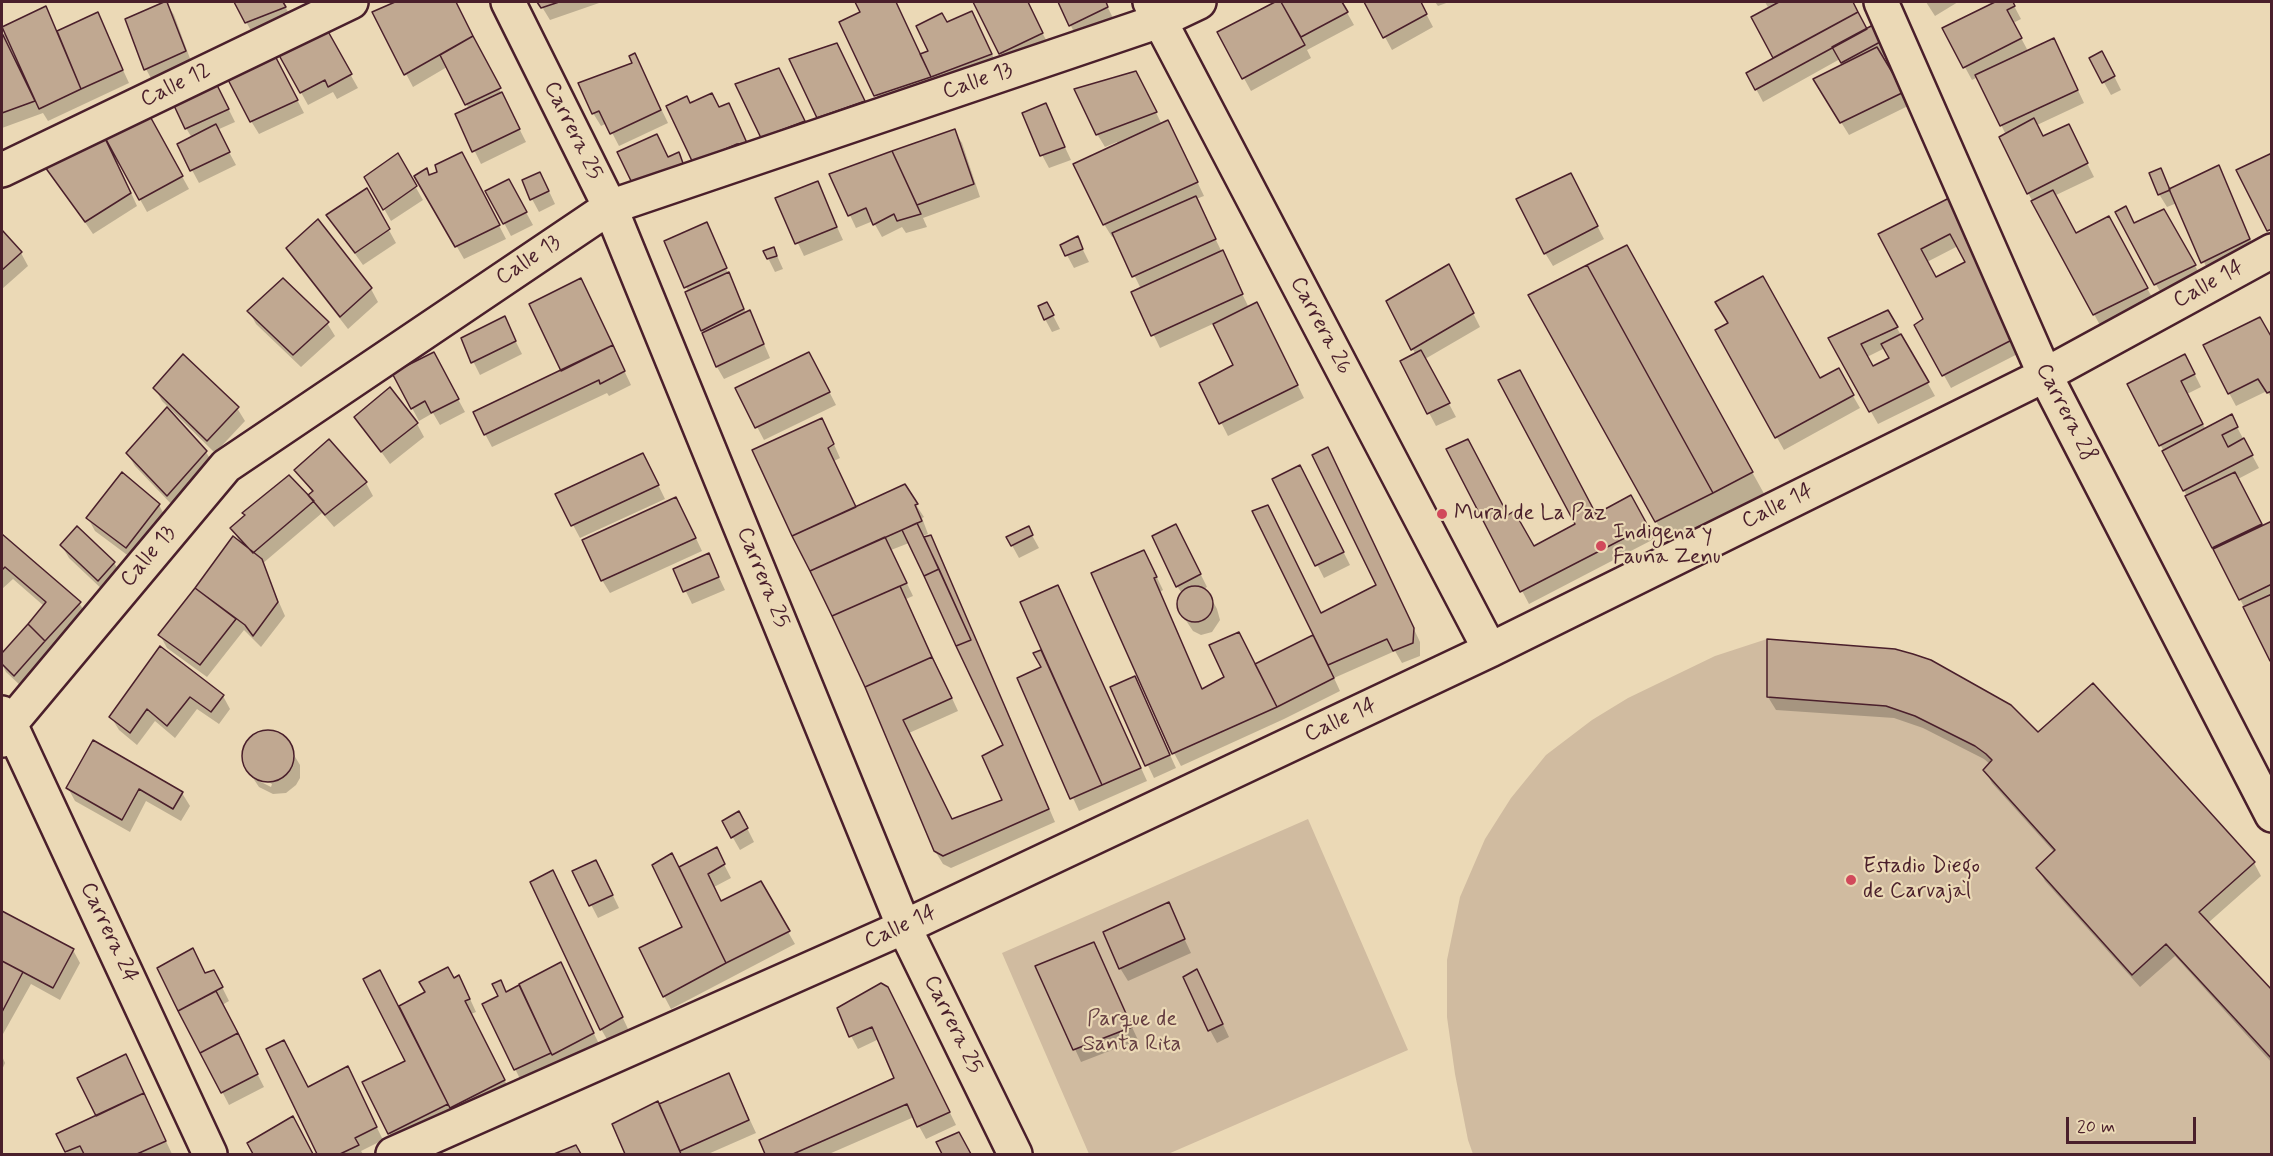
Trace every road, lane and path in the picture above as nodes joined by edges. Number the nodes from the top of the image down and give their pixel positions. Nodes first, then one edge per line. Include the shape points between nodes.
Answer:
1 (351, 2) edge
2 (508, 2) edge
3 (1198, 2) edge
4 (1881, 2) edge
5 (1154, 11) edge
6 (2, 170) edge
7 (610, 207) junction
8 (2271, 251) edge
9 (2044, 375) junction
10 (1490, 650) junction
11 (4, 726) edge
12 (2271, 815) edge
13 (904, 927) junction
14 (210, 1155) edge
15 (393, 1155) edge
16 (1015, 1155) edge

1 - 6 street, Calle 12
2 - 7 street, Carrera 25
3 - 5 street, Calle 13
4 - 9 street, Carrera 28
5 - 7 street, Calle 13
5 - 10 street, Carrera 26
7 - 11 street, Calle 13 via 225,466
7 - 13 street, Carrera 25
8 - 9 street, Calle 14
9 - 10 street, Calle 14
9 - 12 street, Carrera 28
10 - 13 street, Calle 14
11 - 14 street, Carrera 24
13 - 15 street, Calle 14
13 - 16 street, Carrera 25

